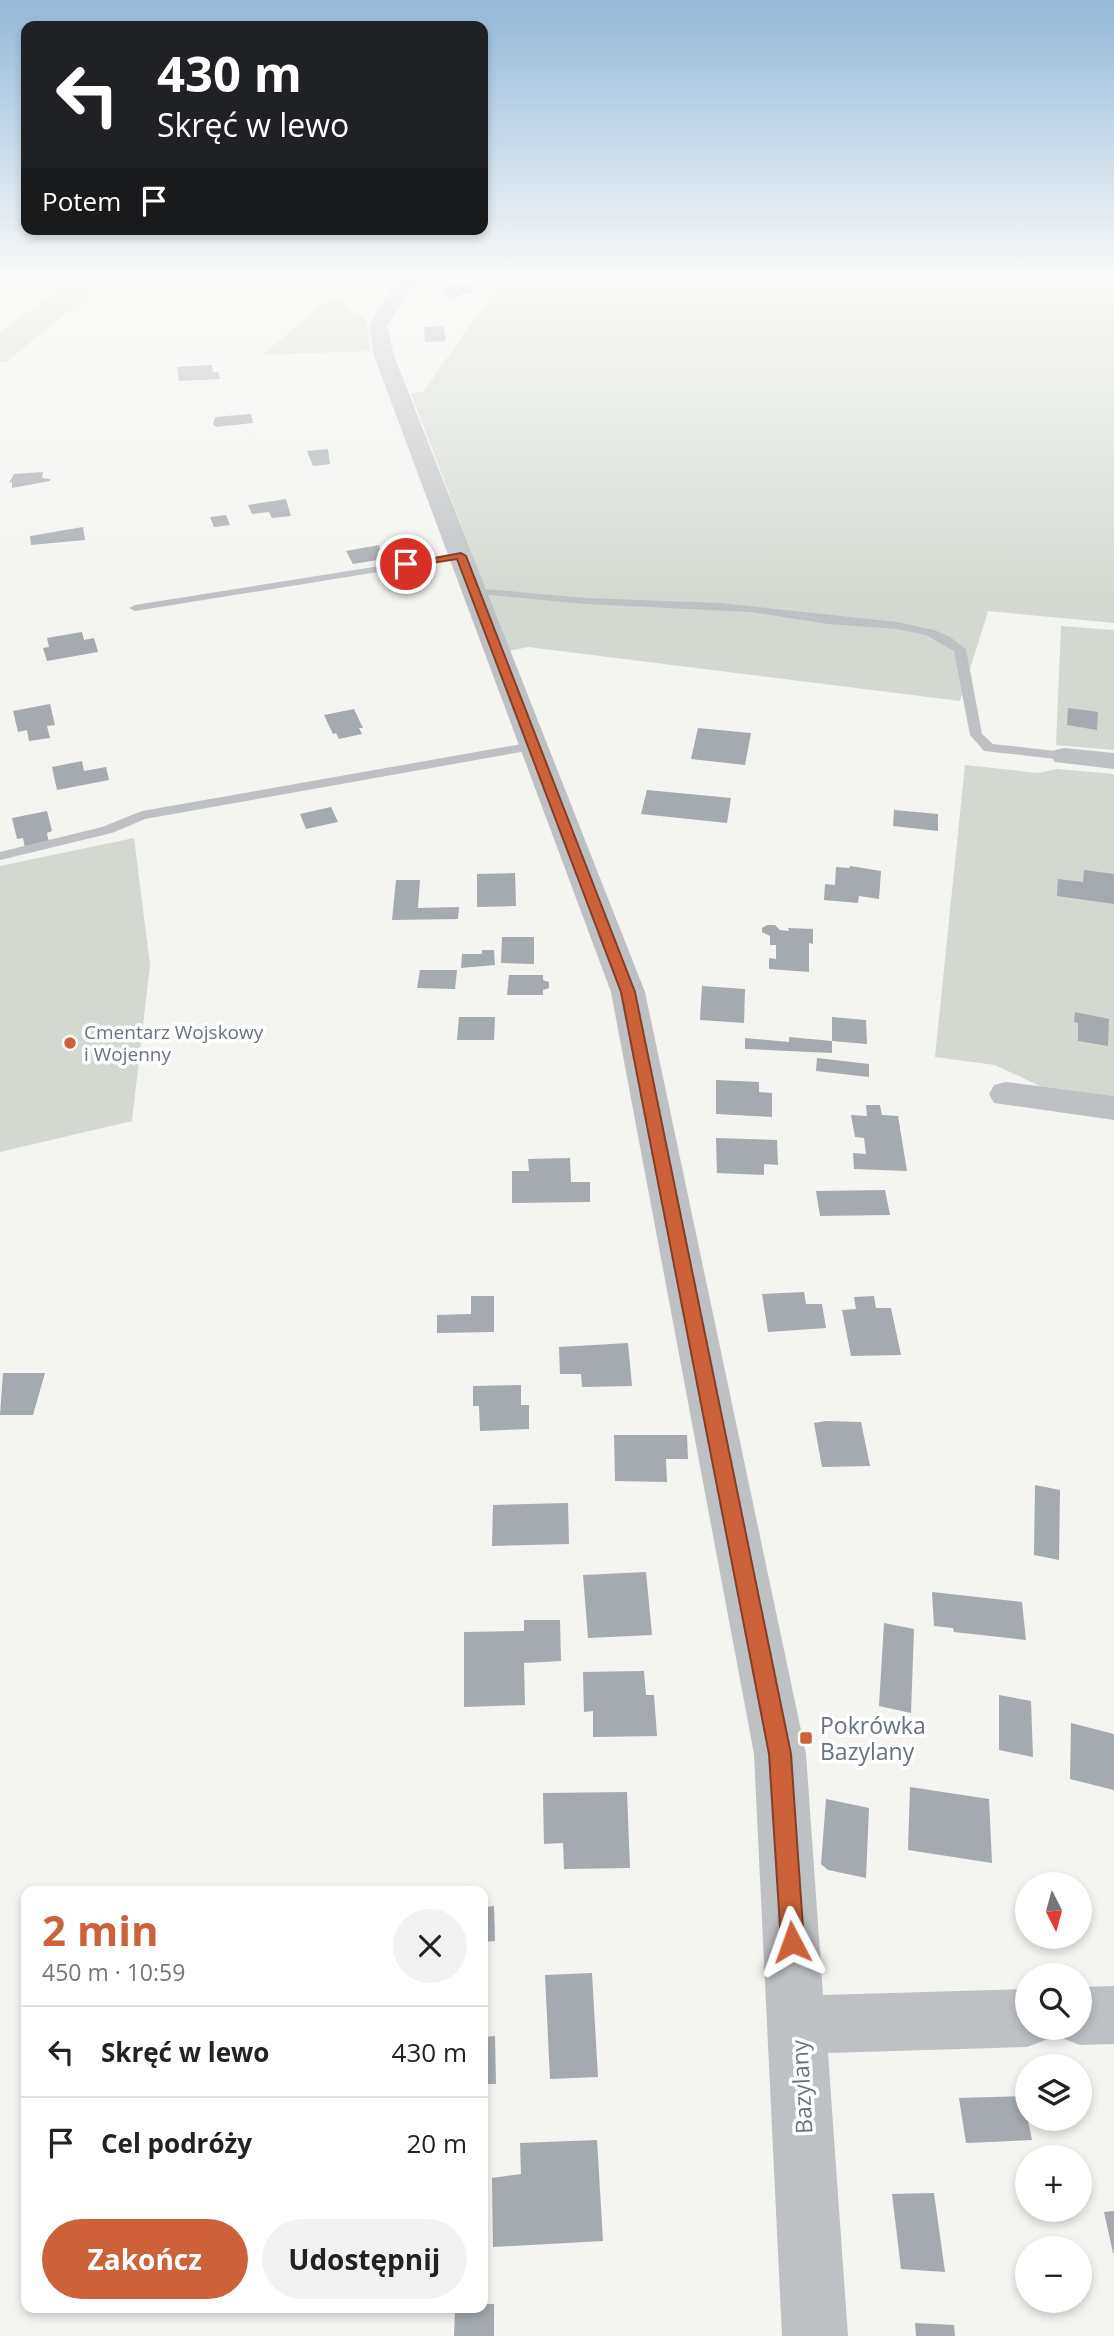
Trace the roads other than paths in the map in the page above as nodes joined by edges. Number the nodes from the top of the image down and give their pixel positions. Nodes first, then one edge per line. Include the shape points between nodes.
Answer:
1 (395, 385) edge
2 (461, 556) junction
3 (474, 591) junction
4 (135, 608) dead end
5 (533, 746) junction
6 (1065, 756) joint
7 (1114, 761) edge
8 (0, 856) edge
9 (1006, 1094) dead end
10 (1114, 1108) edge
11 (1114, 2015) edge
12 (1092, 2016) edge
13 (1015, 2018) edge
14 (797, 2025) junction
15 (815, 2336) edge

1 - 2 street
2 - 3 street
2 - 4 lane
3 - 5 street
3 - 6 lane via 503,589 584,601 741,608 907,626 946,637 960,649 976,735 989,748
5 - 8 lane via 142,815 107,830
5 - 14 street via 628,992 780,1754
6 - 7 street
9 - 10 street
11 - 12 street
13 - 14 street, Bazylany
14 - 15 street, Bazylany

